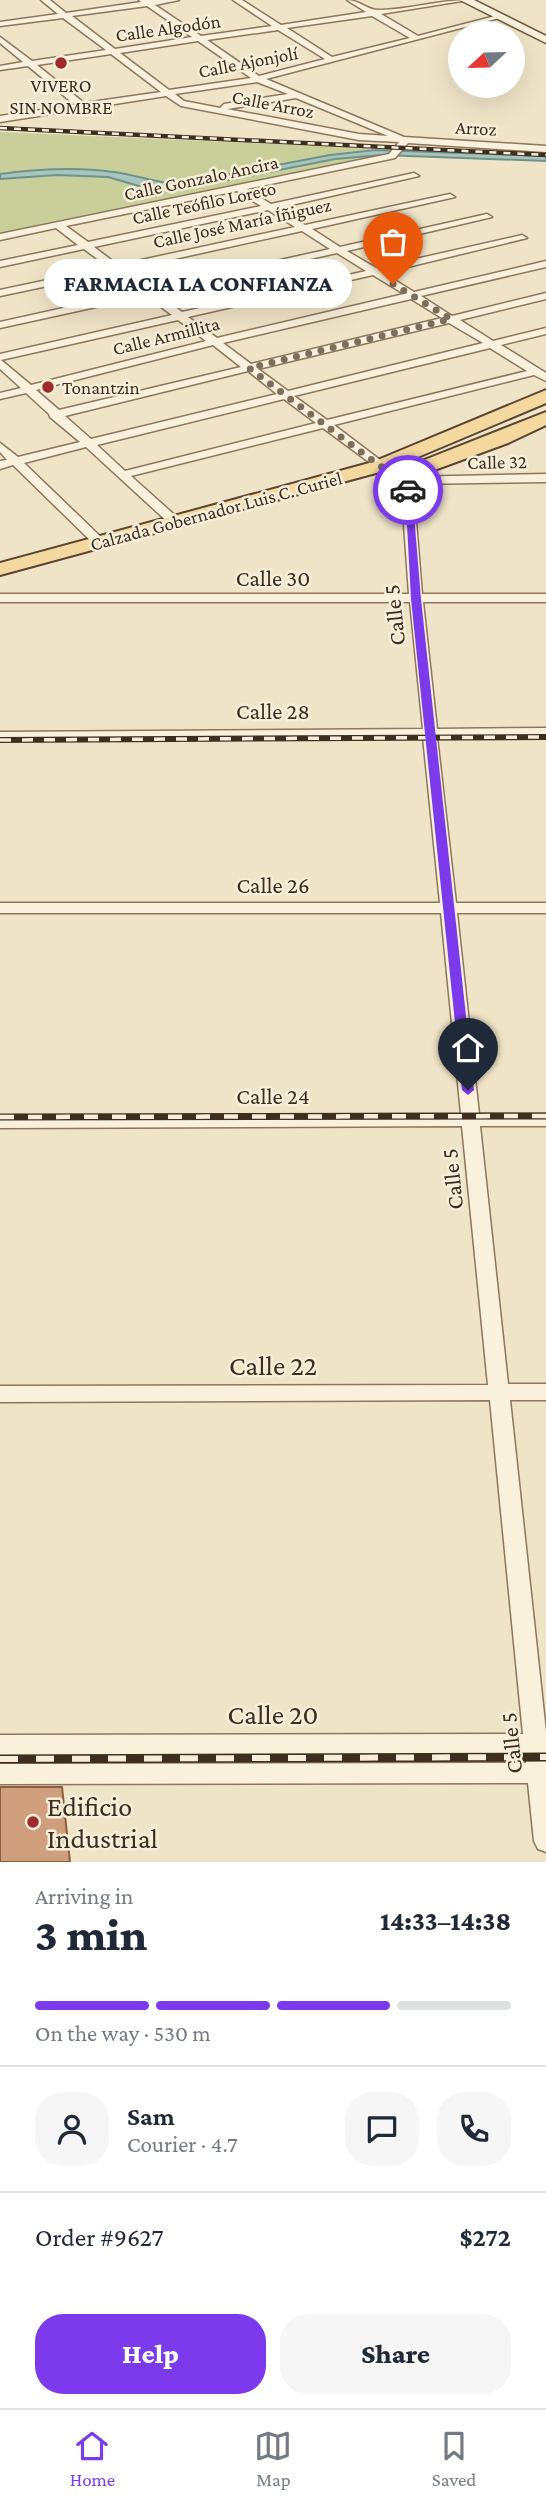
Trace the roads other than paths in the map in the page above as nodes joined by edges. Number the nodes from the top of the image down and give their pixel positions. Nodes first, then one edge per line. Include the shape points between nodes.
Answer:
1 (45, 0) edge
2 (176, 0) edge
3 (237, 0) edge
4 (351, 0) edge
5 (464, 0) edge
6 (478, 0) edge
7 (146, 2) edge
8 (373, 13) junction
9 (65, 15) junction
10 (499, 17) junction
11 (0, 24) edge
12 (280, 27) junction
13 (546, 33) edge
14 (416, 38) junction
15 (0, 39) edge
16 (200, 39) junction
17 (546, 40) edge
18 (113, 51) junction
19 (331, 60) junction
20 (30, 64) junction
21 (0, 68) edge
22 (258, 79) junction
23 (167, 93) junction
24 (301, 95) junction
25 (82, 106) junction
26 (211, 109) junction
27 (344, 113) junction
28 (0, 118) edge
29 (282, 122) junction
30 (402, 145) junction
31 (546, 149) edge
32 (414, 177) dead end
33 (239, 188) junction
34 (450, 197) dead end
35 (270, 207) junction
36 (486, 217) dead end
37 (58, 225) junction
38 (302, 228) junction
39 (0, 237) edge
40 (522, 238) dead end
41 (86, 246) junction
42 (337, 250) junction
43 (0, 264) edge
44 (546, 264) edge
45 (116, 268) junction
46 (372, 272) junction
47 (148, 292) junction
48 (0, 293) edge
49 (414, 296) junction
50 (546, 296) edge
51 (180, 316) junction
52 (451, 319) junction
53 (0, 325) edge
54 (546, 331) edge
55 (214, 342) junction
56 (491, 345) junction
57 (0, 357) edge
58 (0, 363) edge
59 (249, 368) junction
60 (534, 372) junction
61 (546, 378) edge
62 (26, 389) junction
63 (285, 395) junction
64 (0, 396) edge
65 (546, 396) edge
66 (54, 415) junction
67 (546, 418) edge
68 (325, 424) junction
69 (87, 443) junction
70 (0, 446) edge
71 (15, 461) junction
72 (0, 465) edge
73 (122, 475) junction
74 (394, 475) junction
75 (546, 478) edge
76 (174, 522) junction
77 (99, 542) junction
78 (0, 569) edge
79 (0, 582) edge
80 (0, 598) edge
81 (546, 598) edge
82 (416, 599) junction
83 (430, 732) junction
84 (546, 732) edge
85 (0, 736) edge
86 (449, 907) junction
87 (0, 908) edge
88 (546, 908) edge
89 (471, 1120) junction
90 (546, 1121) edge
91 (0, 1122) edge
92 (499, 1392) junction
93 (546, 1392) edge
94 (0, 1394) edge
95 (541, 1744) edge
96 (0, 1745) edge
97 (542, 1773) edge
98 (0, 1774) edge
99 (546, 1841) edge

1 - 9 street, Calle Arroz
2 - 7 street
3 - 12 street
4 - 8 street
5 - 8 street, Calle Algodón
5 - 10 street
6 - 13 street
7 - 9 street
7 - 16 street
8 - 12 street, Calle Algodón
8 - 14 street
9 - 11 street
9 - 18 street, Calle Arroz
10 - 14 street, Calle Ajonjolí
10 - 17 street
12 - 16 street, Calle Algodón
12 - 19 street
14 - 19 street, Calle Ajonjolí
15 - 20 street
16 - 18 street, Calle Algodón
16 - 22 street
18 - 20 street, Calle Algodón
18 - 23 street, Calle Arroz
19 - 22 street, Calle Ajonjolí
20 - 21 street, Calle Algodón
20 - 25 street
22 - 23 street, Calle Ajonjolí
22 - 24 street
23 - 25 street, Calle Ajonjolí
23 - 26 street, Calle Arroz via 181,103
24 - 26 street
24 - 27 street
25 - 28 street, Calle Ajonjolí
26 - 29 street, Calle Arroz
27 - 29 street
27 - 30 street via 398,136
29 - 30 street, Calle Arroz
30 - 31 street, Arroz
30 - 33 street, Calle Gonzalo Ancira via 392,156
32 - 35 street, Calle Teófilo Loreto
33 - 35 street
33 - 37 street, Calle Gonzalo Ancira
34 - 38 street, Calle José María Íñiguez
35 - 38 street
35 - 41 street, Calle Teófilo Loreto
36 - 42 street
37 - 39 street, Calle Gonzalo Ancira
37 - 41 street
38 - 42 street
38 - 45 street, Calle José María Íñiguez
40 - 46 street
41 - 43 street, Calle Teófilo Loreto
41 - 45 street
42 - 46 street
42 - 47 street
44 - 49 street, Calle Armillita
45 - 47 street
45 - 48 street, Calle José María Íñiguez
46 - 49 street
46 - 51 street
47 - 51 street
47 - 53 street
49 - 52 street
49 - 55 street, Calle Armillita
50 - 52 street
51 - 55 street
51 - 57 street
52 - 56 street
52 - 59 street
54 - 56 street
55 - 59 street
55 - 62 street, Calle Armillita
56 - 60 street
56 - 63 street
58 - 62 street
59 - 63 street
59 - 66 street
60 - 61 street
60 - 68 street
62 - 64 street, Calle Armillita
62 - 66 street
63 - 68 street
63 - 69 street
65 - 74 main road, Calzada Gobernador Luis C. Curiel
66 - 69 street
67 - 74 main road, Calzada Gobernador Luis C. Curiel via 501,439
68 - 73 street
68 - 74 street
69 - 71 street
69 - 73 street
70 - 71 street
71 - 72 street
71 - 77 street
73 - 76 street
74 - 75 street, Calle 32
74 - 76 main road, Calzada Gobernador Luis C. Curiel
74 - 79 main road, Calzada Gobernador Luis C. Curiel
74 - 82 street, Calle 5
76 - 77 main road, Calzada Gobernador Luis C. Curiel
77 - 78 main road, Calzada Gobernador Luis C. Curiel
80 - 82 street, Calle 30
81 - 82 street, Calle 30
82 - 83 street, Calle 5
83 - 84 street, Calle 28
83 - 85 street, Calle 28
83 - 86 street, Calle 5
86 - 87 street, Calle 26
86 - 88 street, Calle 26
86 - 89 street, Calle 5
89 - 90 street, Calle 24
89 - 91 street, Calle 24
89 - 92 street, Calle 5
92 - 93 street, Calle 22
92 - 94 street, Calle 22
92 - 95 street, Calle 5
95 - 96 street, Calle 20
95 - 97 street, Calle 5
97 - 98 street
97 - 99 street, Calle 5

